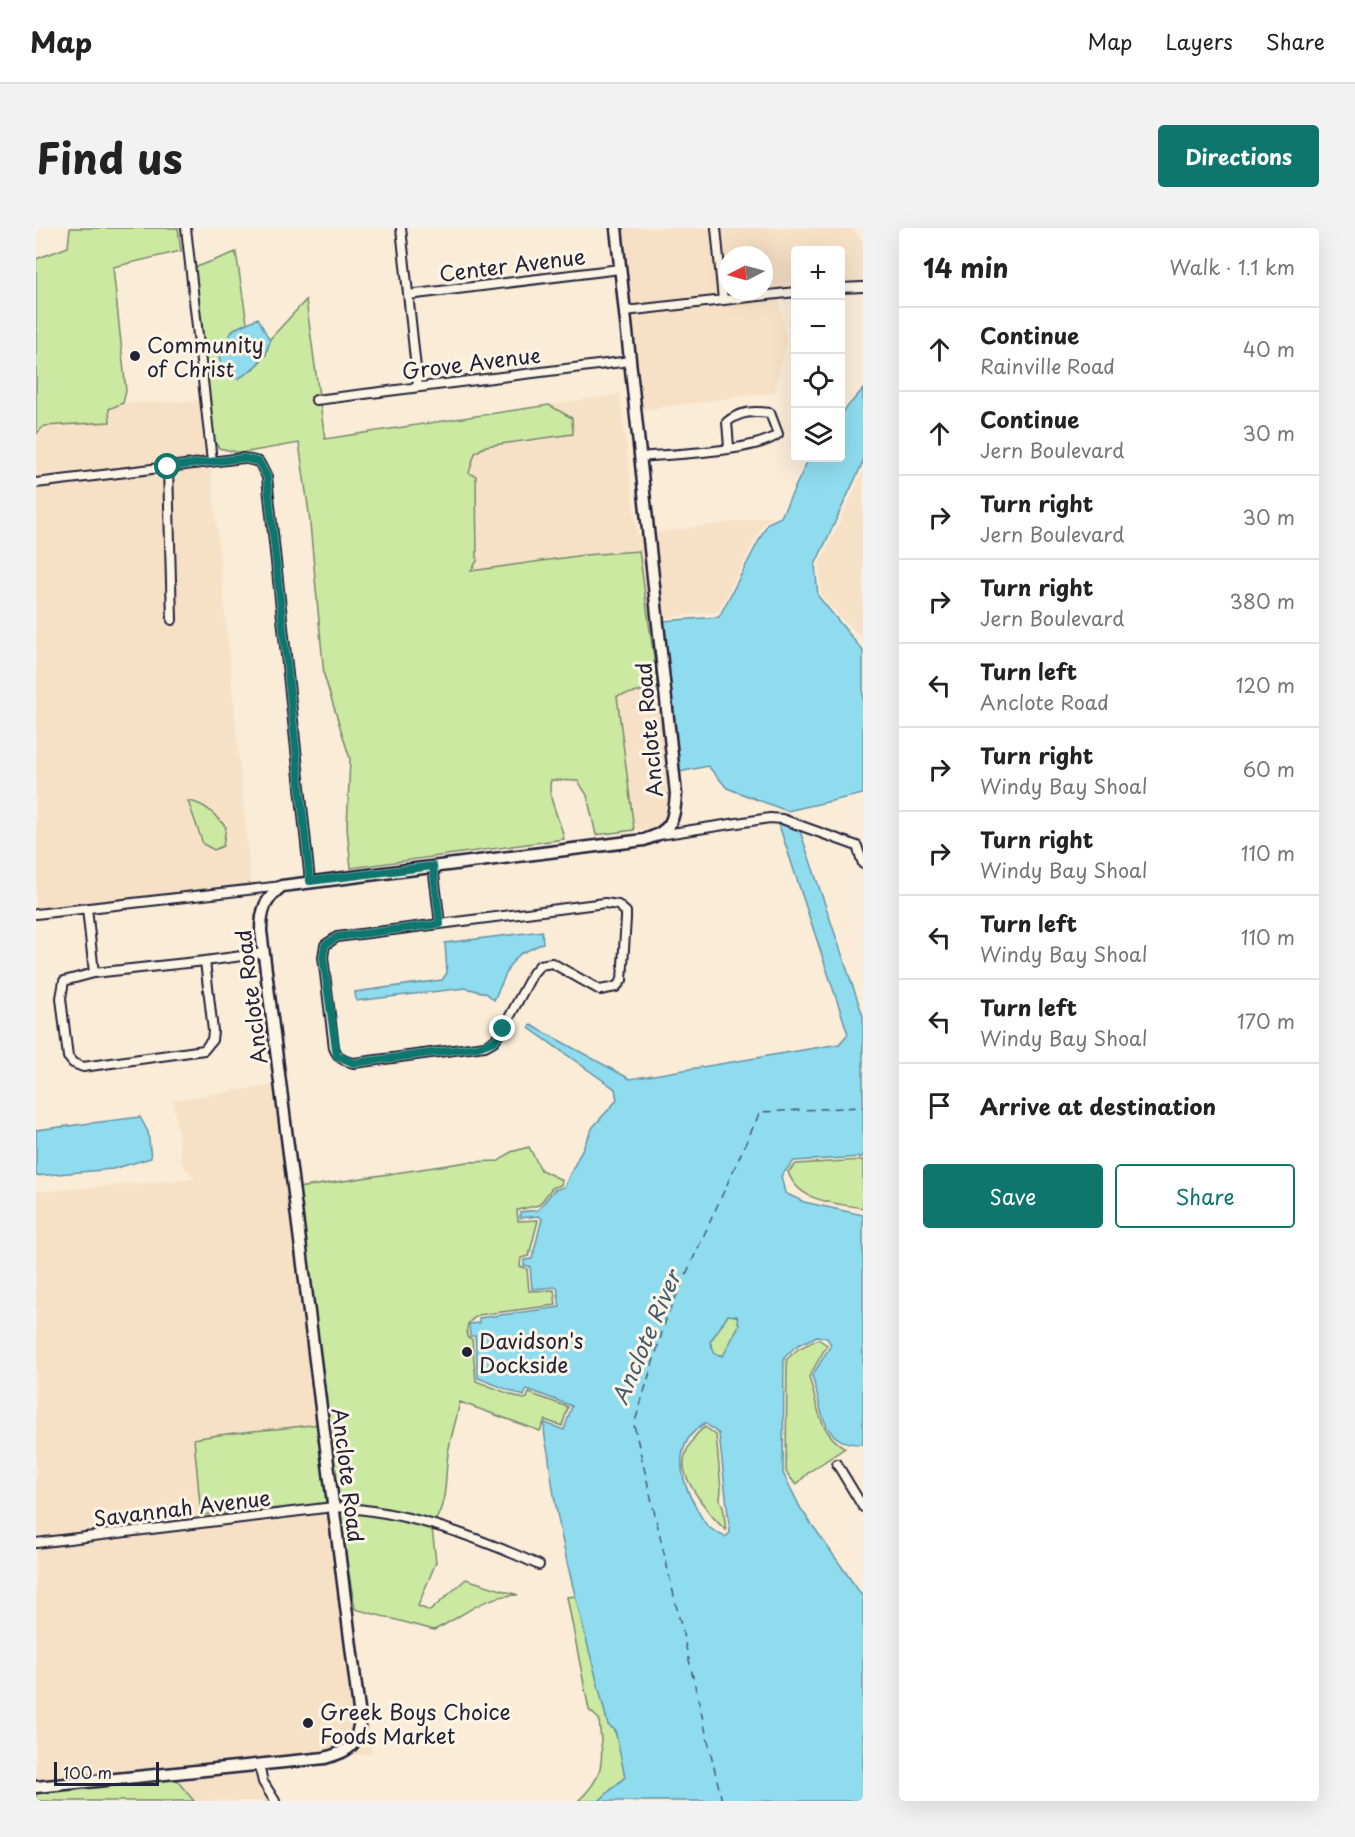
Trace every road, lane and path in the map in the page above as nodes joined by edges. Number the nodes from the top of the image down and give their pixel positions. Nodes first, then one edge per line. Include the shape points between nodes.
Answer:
1 (186, 228) edge
2 (401, 228) edge
3 (616, 228) edge
4 (716, 228) edge
5 (719, 259) edge
6 (620, 269) junction
7 (863, 287) edge
8 (845, 288) edge
9 (791, 292) edge
10 (773, 294) edge
11 (408, 295) junction
12 (723, 300) edge
13 (625, 311) junction
14 (630, 361) junction
15 (418, 387) junction
16 (316, 400) dead end
17 (729, 447) junction
18 (640, 457) junction
19 (212, 461) junction
20 (168, 467) junction
21 (36, 483) edge
22 (172, 620) dead end
23 (658, 835) junction
24 (863, 864) edge
25 (433, 866) junction
26 (310, 881) junction
27 (282, 885) junction
28 (87, 908) junction
29 (36, 914) edge
30 (440, 924) junction
31 (264, 953) junction
32 (205, 961) junction
33 (94, 973) junction
34 (837, 1464) dead end
35 (333, 1507) junction
36 (863, 1507) edge
37 (36, 1543) edge
38 (539, 1565) dead end
39 (259, 1766) junction
40 (36, 1787) edge
41 (275, 1801) edge

1 - 19 street
2 - 11 street
3 - 6 street, Anclote Road
4 - 5 street
6 - 11 street, Center Avenue
6 - 13 street, Anclote Road
7 - 8 street
9 - 10 street
11 - 15 street
12 - 13 street
13 - 14 street, Anclote Road
14 - 15 street, Grove Avenue
14 - 18 street, Anclote Road
15 - 16 street, Grove Avenue
17 - 17 street via 727,422 734,416 753,411 770,413 778,434 769,441
17 - 18 street
18 - 23 street, Anclote Road via 676,794 674,818
19 - 20 street
19 - 26 street via 243,458 259,462 267,477
20 - 21 street
20 - 22 street
23 - 24 street via 770,818 857,846
23 - 25 street via 644,840
25 - 26 street
25 - 30 street
26 - 27 street
27 - 28 street
27 - 31 street, Anclote Road via 261,912
28 - 29 street
28 - 33 street
30 - 30 street via 337,937 325,945 323,957 337,1056 354,1063 485,1046 503,1029 540,965 552,963 600,990 616,987 622,980 626,912 618,905 605,903
31 - 32 street
31 - 35 street, Anclote Road
32 - 33 street
32 - 33 street via 213,1031 210,1045 196,1052 83,1067 68,1057 61,988 68,978
34 - 36 street
35 - 37 street, Savannah Avenue
35 - 38 street, Savannah Avenue via 357,1508 431,1524
35 - 39 street, Anclote Road via 360,1718 358,1736 352,1746 340,1753
39 - 40 street, Anclote Road
39 - 41 street via 263,1782

